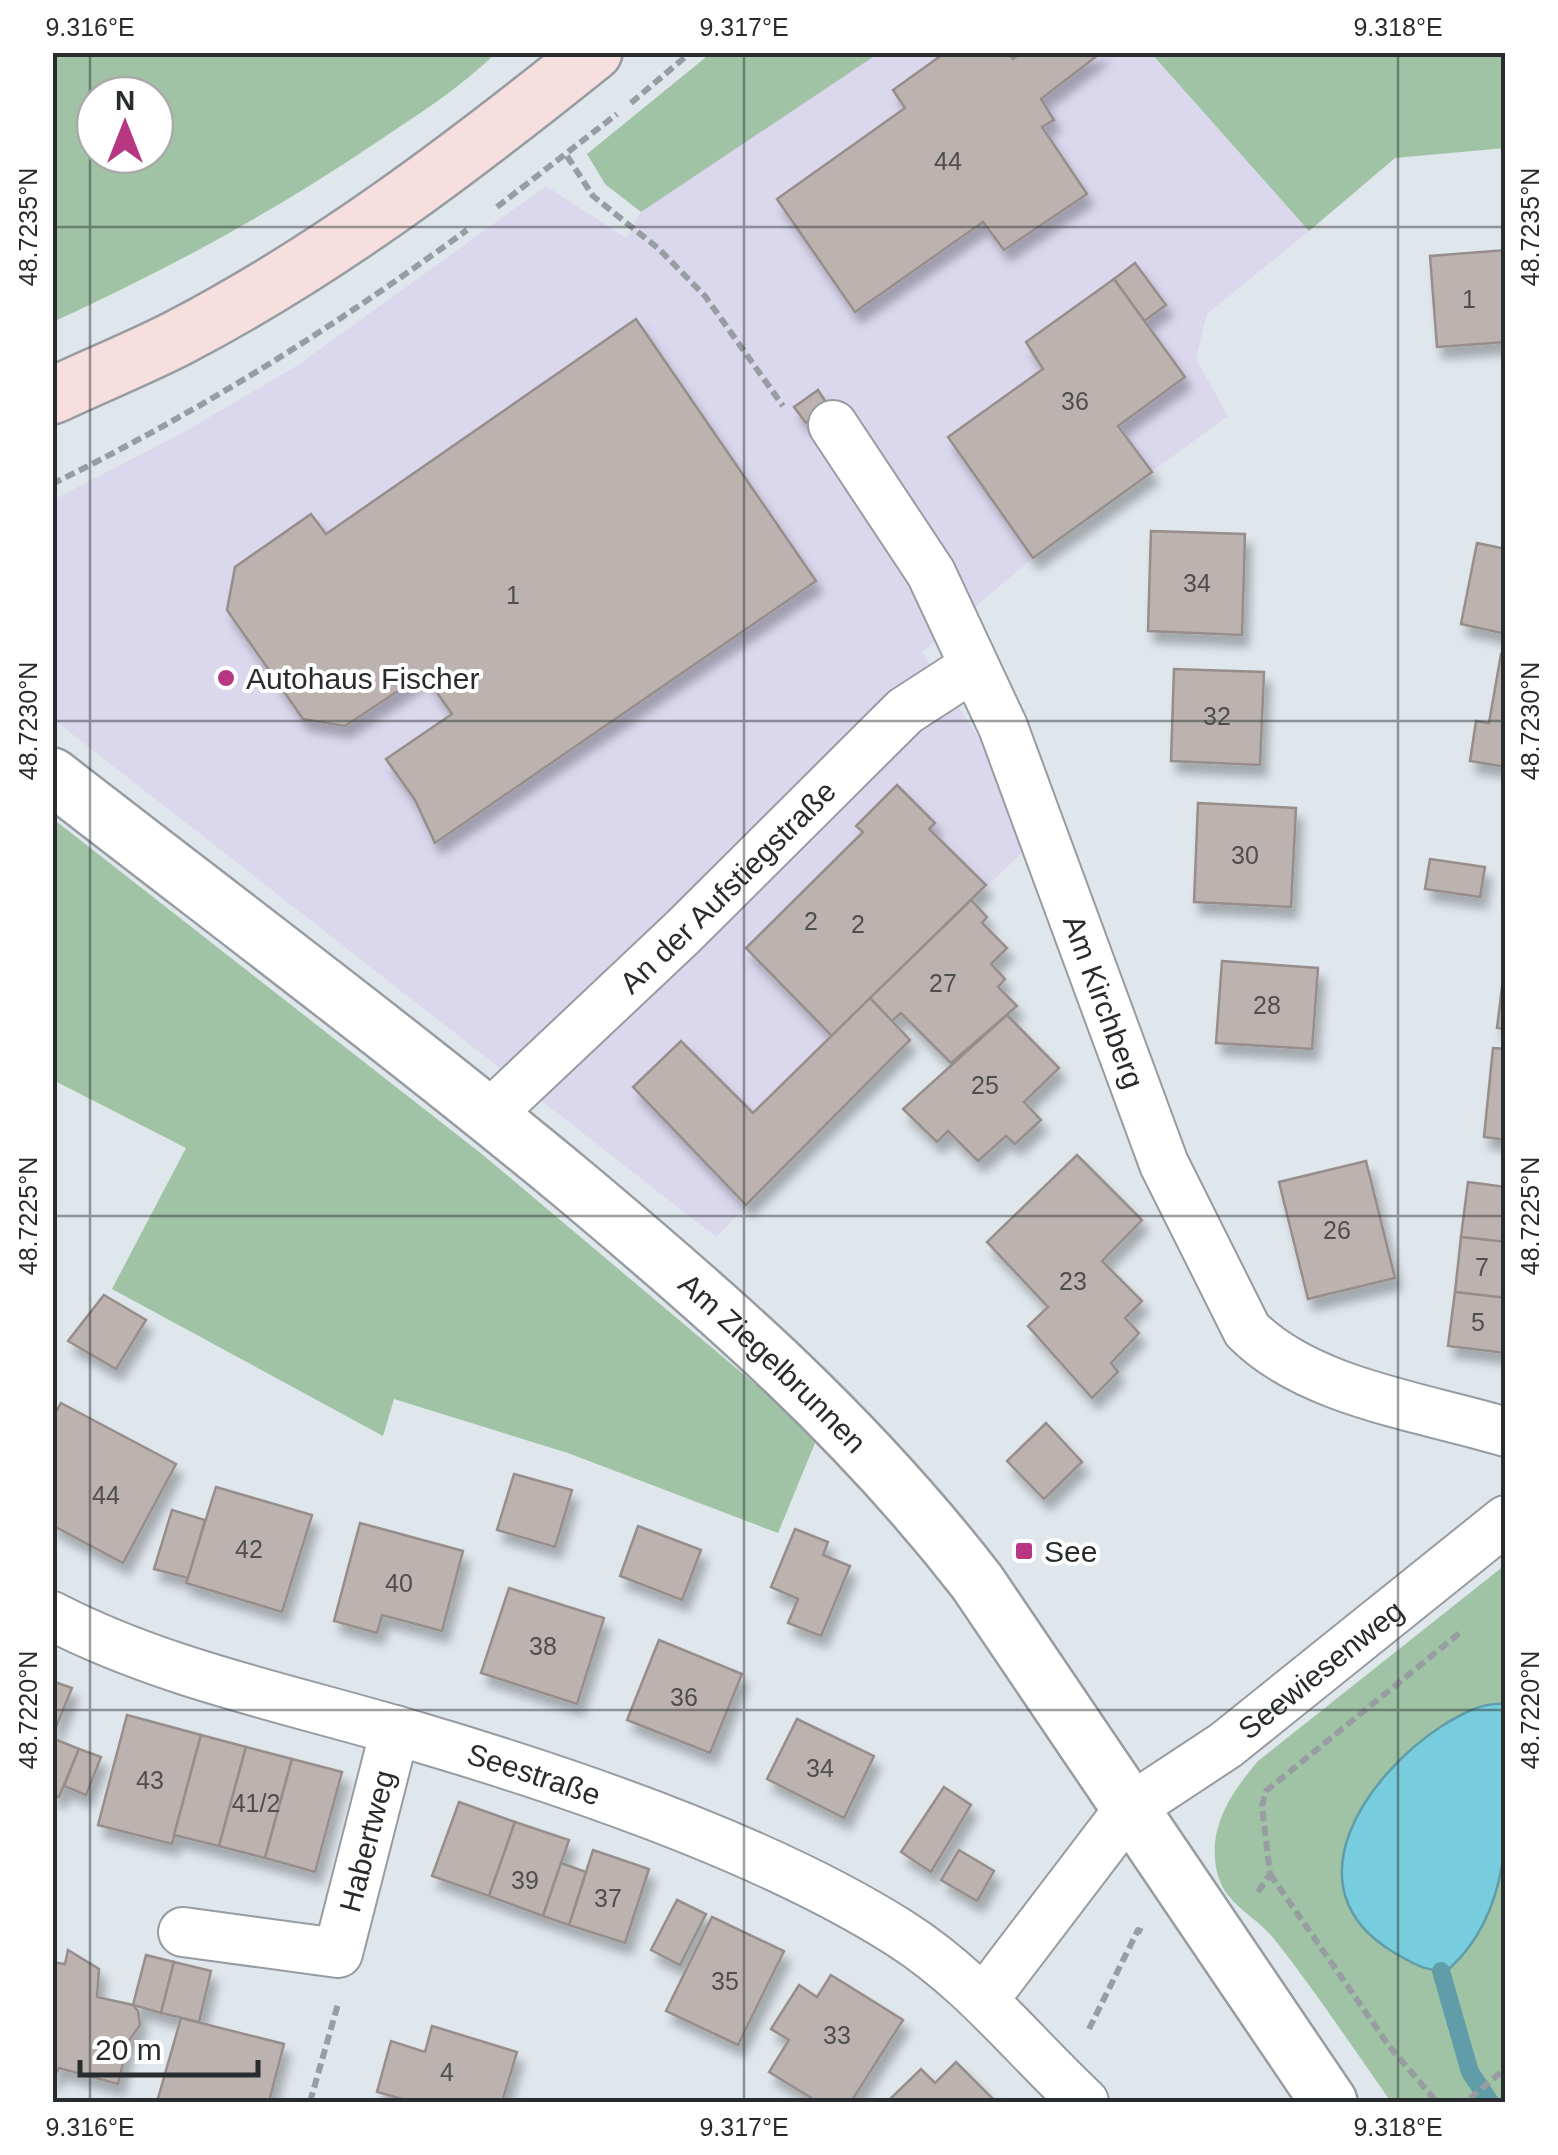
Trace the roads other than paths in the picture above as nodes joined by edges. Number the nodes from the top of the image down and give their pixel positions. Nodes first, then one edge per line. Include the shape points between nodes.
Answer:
1 (594, 52) edge
2 (52, 396) edge
3 (833, 424) road end
4 (972, 667) junction
5 (52, 776) edge
6 (488, 1115) junction
7 (1506, 1432) edge
8 (1506, 1520) edge
9 (52, 1616) edge
10 (395, 1730) junction
11 (1129, 1809) junction
12 (183, 1932) dead end
13 (985, 1998) junction
14 (1073, 2092) edge
15 (1329, 2102) edge

1 - 2 main road via 424,185 306,264 178,338
3 - 4 street, Am Kirchberg via 931,573
4 - 6 street, An der Aufstiegstraße via 905,711
4 - 7 street, Am Kirchberg via 1011,745 1164,1164 1247,1330 1266,1350 1312,1376
5 - 6 street, Am Ziegelbrunnen
6 - 11 street, Am Ziegelbrunnen via 765,1348 852,1434 976,1582
8 - 11 street, Seewiesenweg via 1226,1744
9 - 10 street, Seestraße via 148,1656
10 - 12 street, Habertweg via 338,1953
10 - 13 street, Seestraße via 587,1793 754,1859 902,1934
11 - 13 street
11 - 15 street, Am Ziegelbrunnen
13 - 14 street, Seestraße

